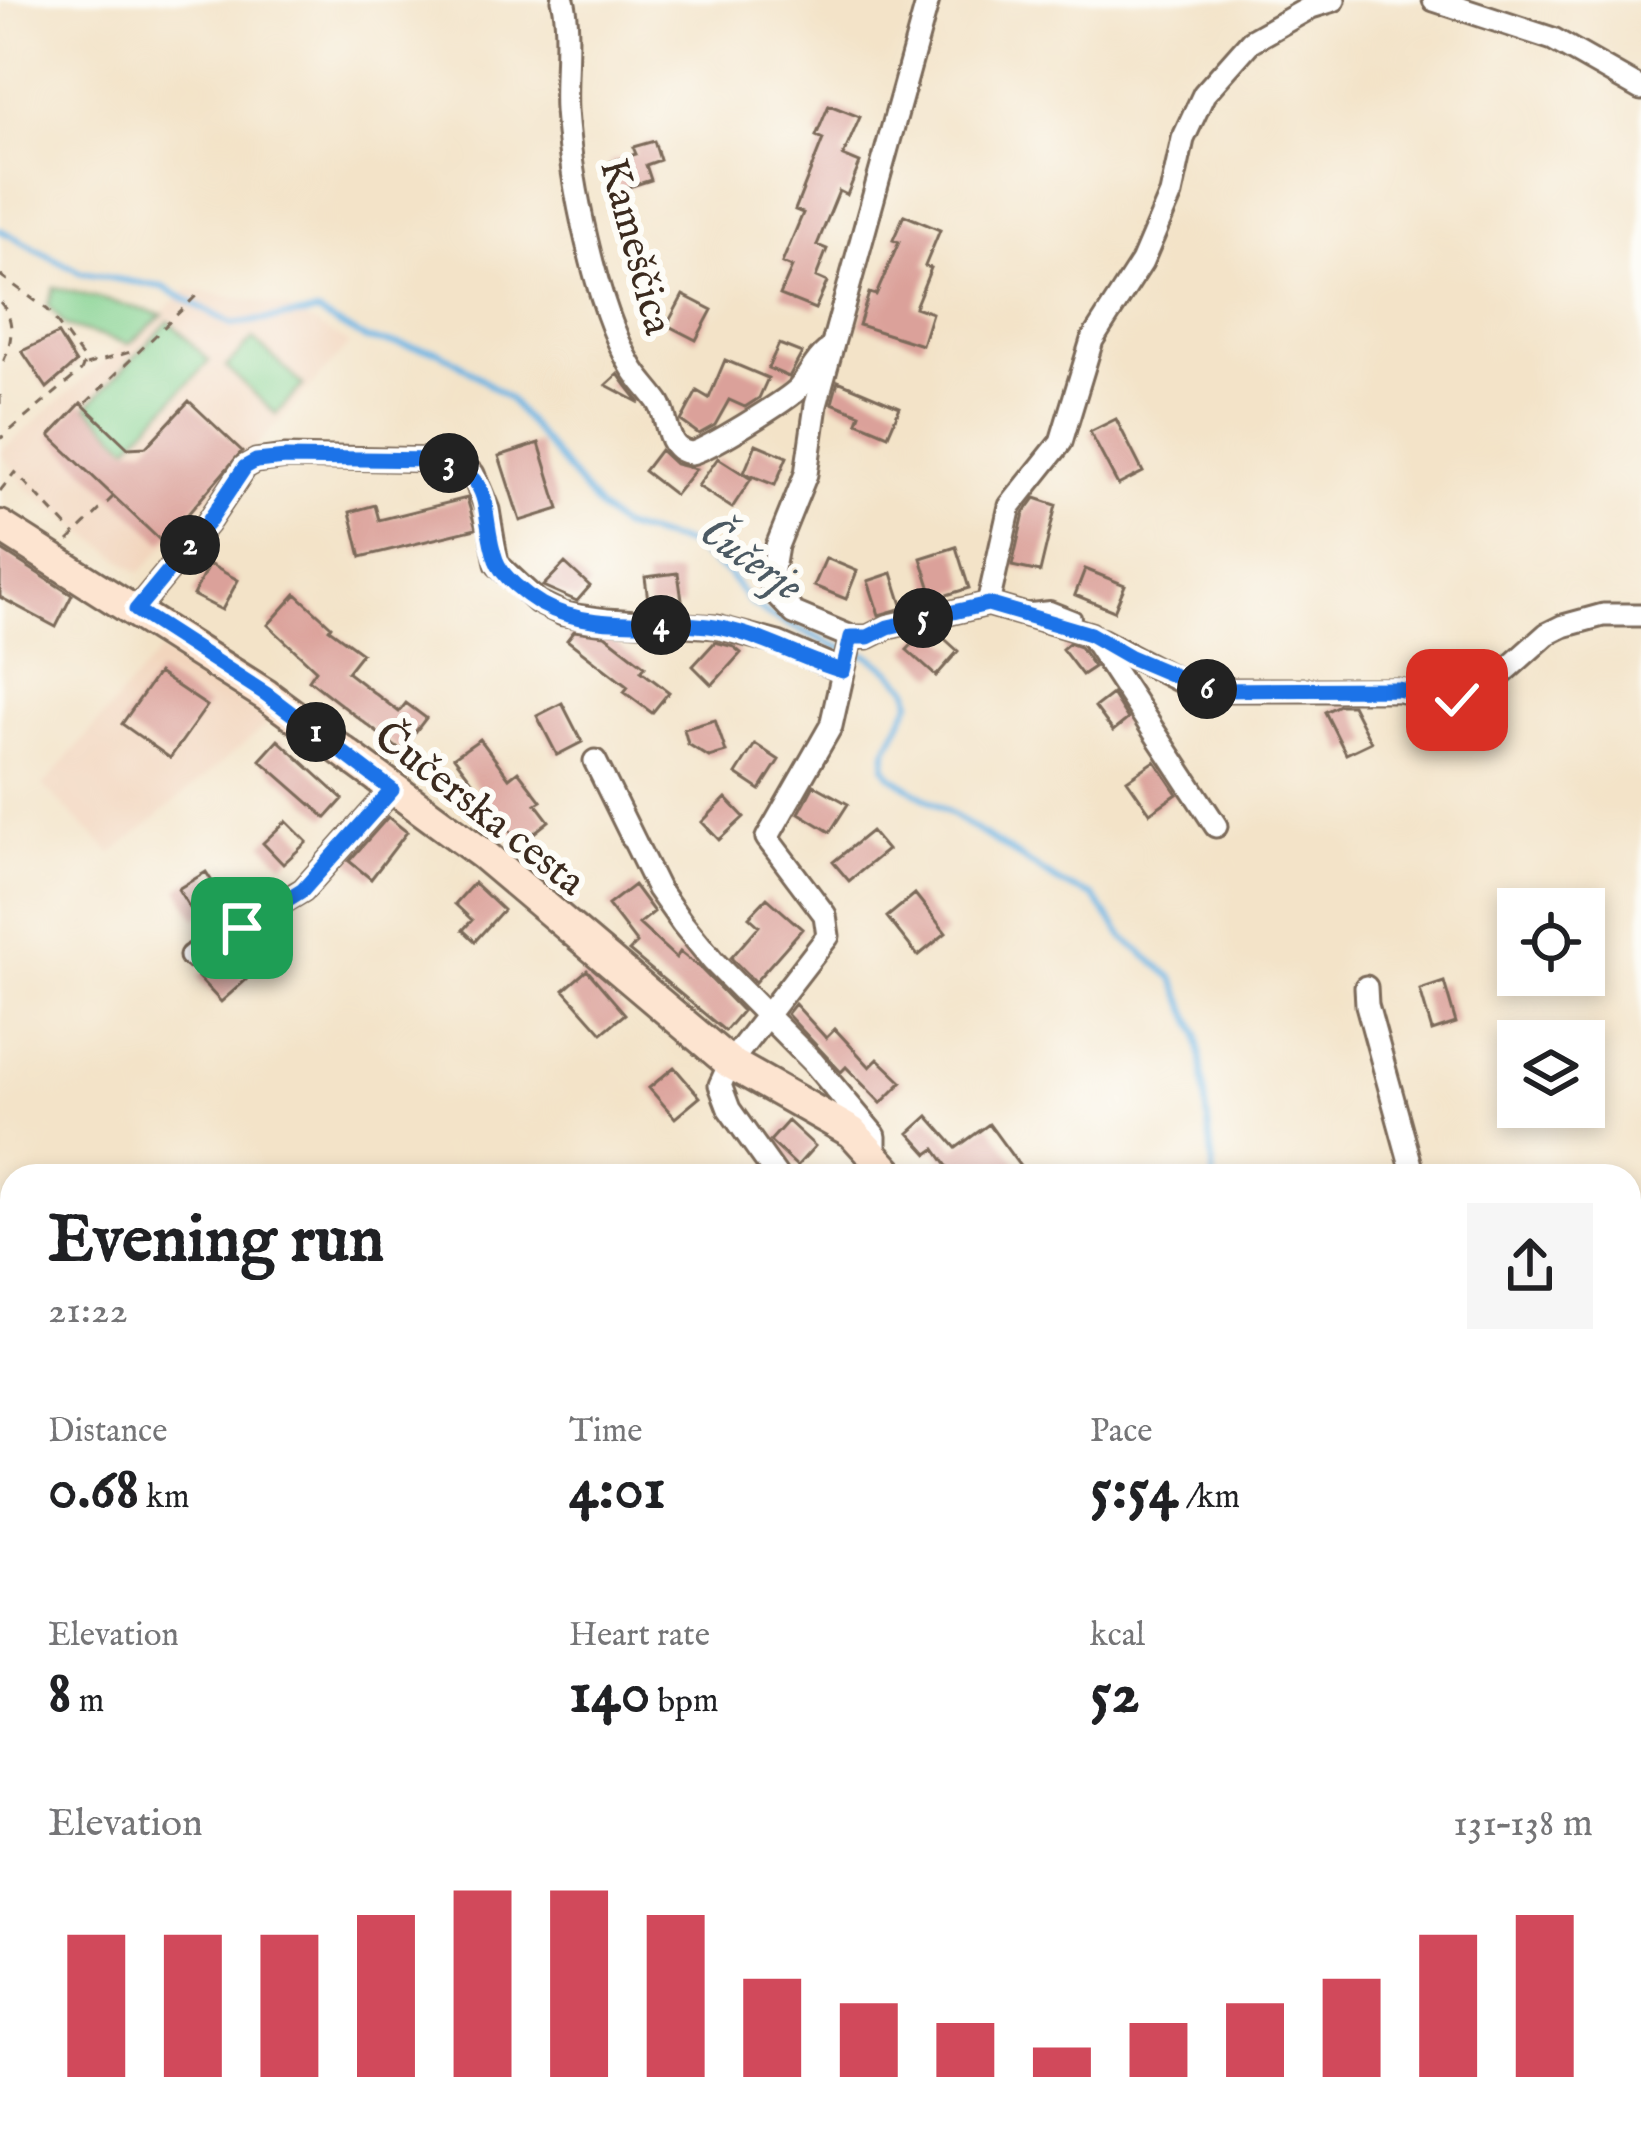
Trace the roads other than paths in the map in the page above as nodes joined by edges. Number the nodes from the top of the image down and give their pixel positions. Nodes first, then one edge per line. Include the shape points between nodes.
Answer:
1 (563, 0) edge
2 (928, 0) edge
3 (1334, 0) edge
4 (1434, 0) edge
5 (1641, 89) edge
6 (832, 348) junction
7 (0, 526) edge
8 (988, 604) junction
9 (136, 610) junction
10 (1641, 615) edge
11 (1082, 626) junction
12 (847, 652) junction
13 (595, 761) dead end
14 (392, 790) junction
15 (1216, 826) dead end
16 (191, 956) dead end
17 (1366, 987) dead end
18 (767, 1018) junction
19 (730, 1064) junction
20 (768, 1164) edge
21 (882, 1164) edge
22 (883, 1164) edge
23 (1411, 1164) edge

1 - 6 street, Kameščica via 577,201 614,326 661,405 671,440 693,454 711,448 773,411
2 - 6 street, Kameščica
3 - 8 street via 1251,41 1204,94 1142,262 1092,340 1060,442 1010,506
4 - 5 street via 1553,39
6 - 12 street, Kameščica via 806,474 771,580 794,613
7 - 9 street, Čučerska cesta
8 - 11 street
8 - 12 street via 888,627
9 - 12 street via 256,461 436,460 473,475 496,564 563,614 717,627
9 - 14 street, Čučerska cesta via 266,694
10 - 11 street via 1563,626 1457,700 1397,689 1208,690
11 - 15 street
12 - 18 street via 831,726 766,838 825,915 829,936
13 - 18 street via 658,889
14 - 16 street via 303,890
14 - 19 street, Čučerska cesta via 484,855
17 - 23 street
18 - 19 street
18 - 22 street via 875,1136
19 - 20 street via 720,1084 729,1109
19 - 21 street, Čučerska cesta via 852,1132

